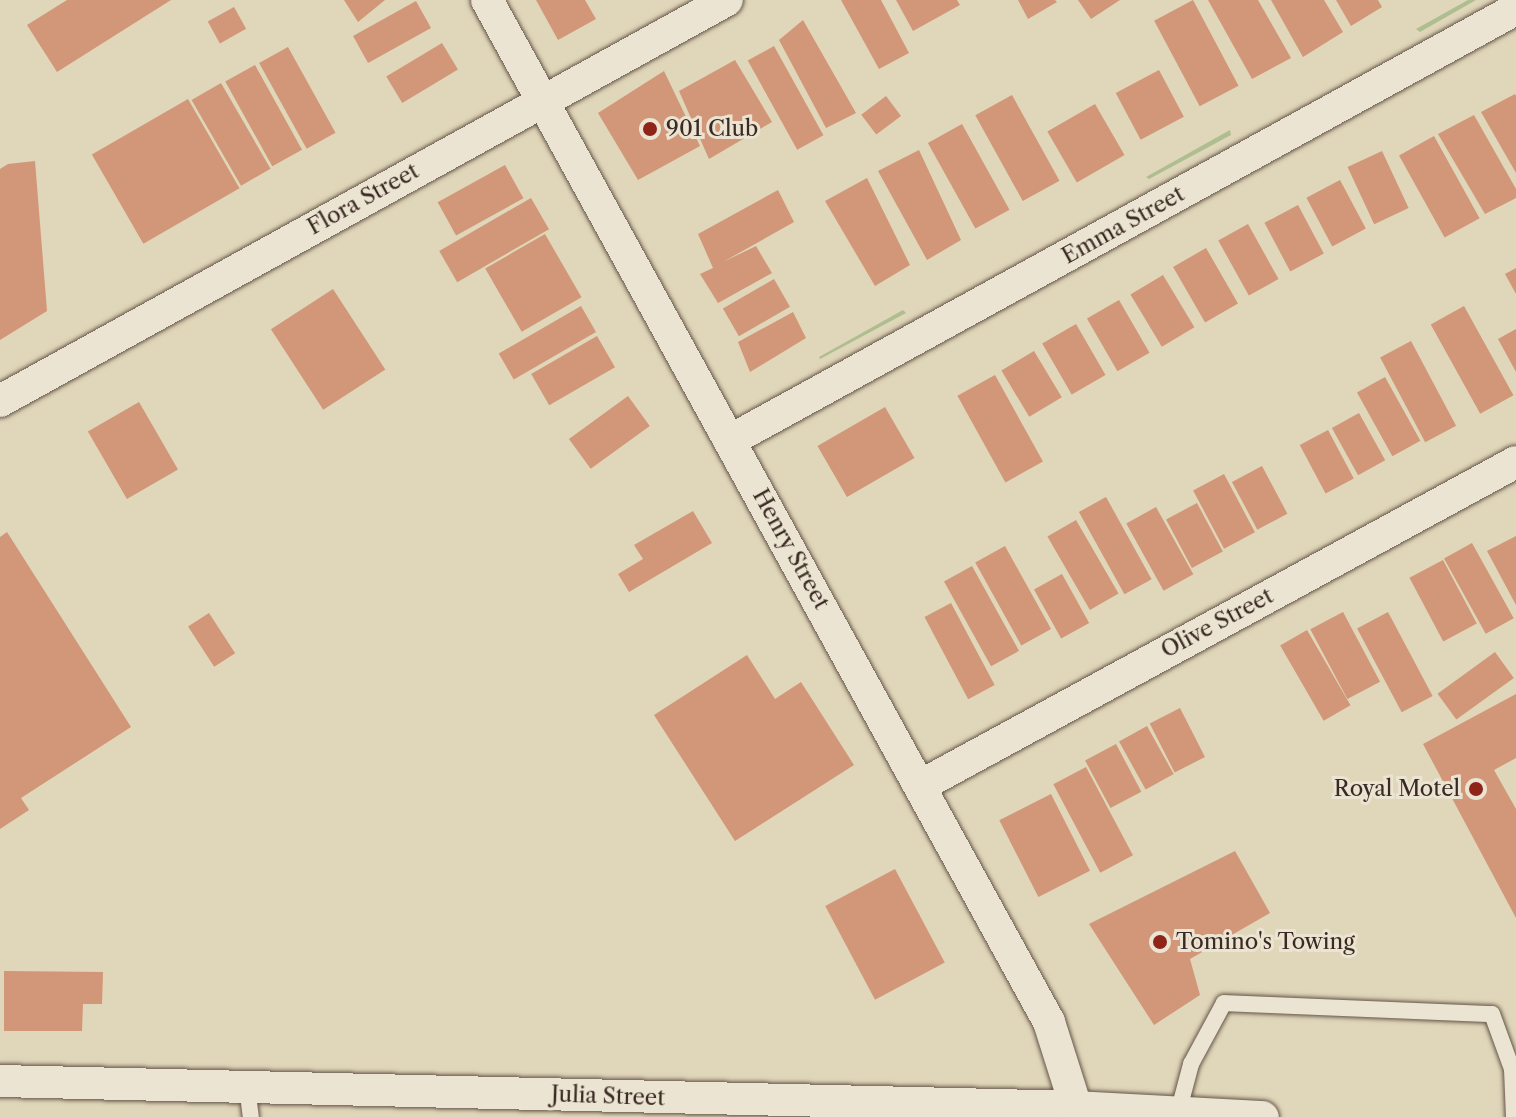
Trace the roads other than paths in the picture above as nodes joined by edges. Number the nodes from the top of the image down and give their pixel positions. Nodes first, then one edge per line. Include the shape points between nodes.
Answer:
1 (487, 0) edge
2 (727, 0) edge
3 (1516, 9) edge
4 (542, 101) junction
5 (0, 401) edge
6 (731, 440) junction
7 (1516, 462) edge
8 (920, 786) junction
9 (0, 1081) edge
10 (249, 1101) edge
11 (614, 1106) edge
12 (1076, 1107) junction
13 (730, 1108) edge
14 (1178, 1113) junction
15 (1263, 1117) edge
16 (1514, 1117) edge

1 - 4 street, Henry Street
2 - 4 street, Flora Street
3 - 6 street, Emma Street
4 - 5 street, Flora Street
4 - 6 street, Henry Street
6 - 8 street, Henry Street
7 - 8 street, Olive Street
8 - 12 street, Henry Street via 1049,1022
9 - 10 street, Julia Street
10 - 11 street, Julia Street
11 - 13 street, Julia Street
12 - 13 street, Julia Street
12 - 14 street, Julia Street
14 - 15 street, Julia Street
14 - 16 lane via 1191,1064 1224,1003 1492,1014 1512,1069

